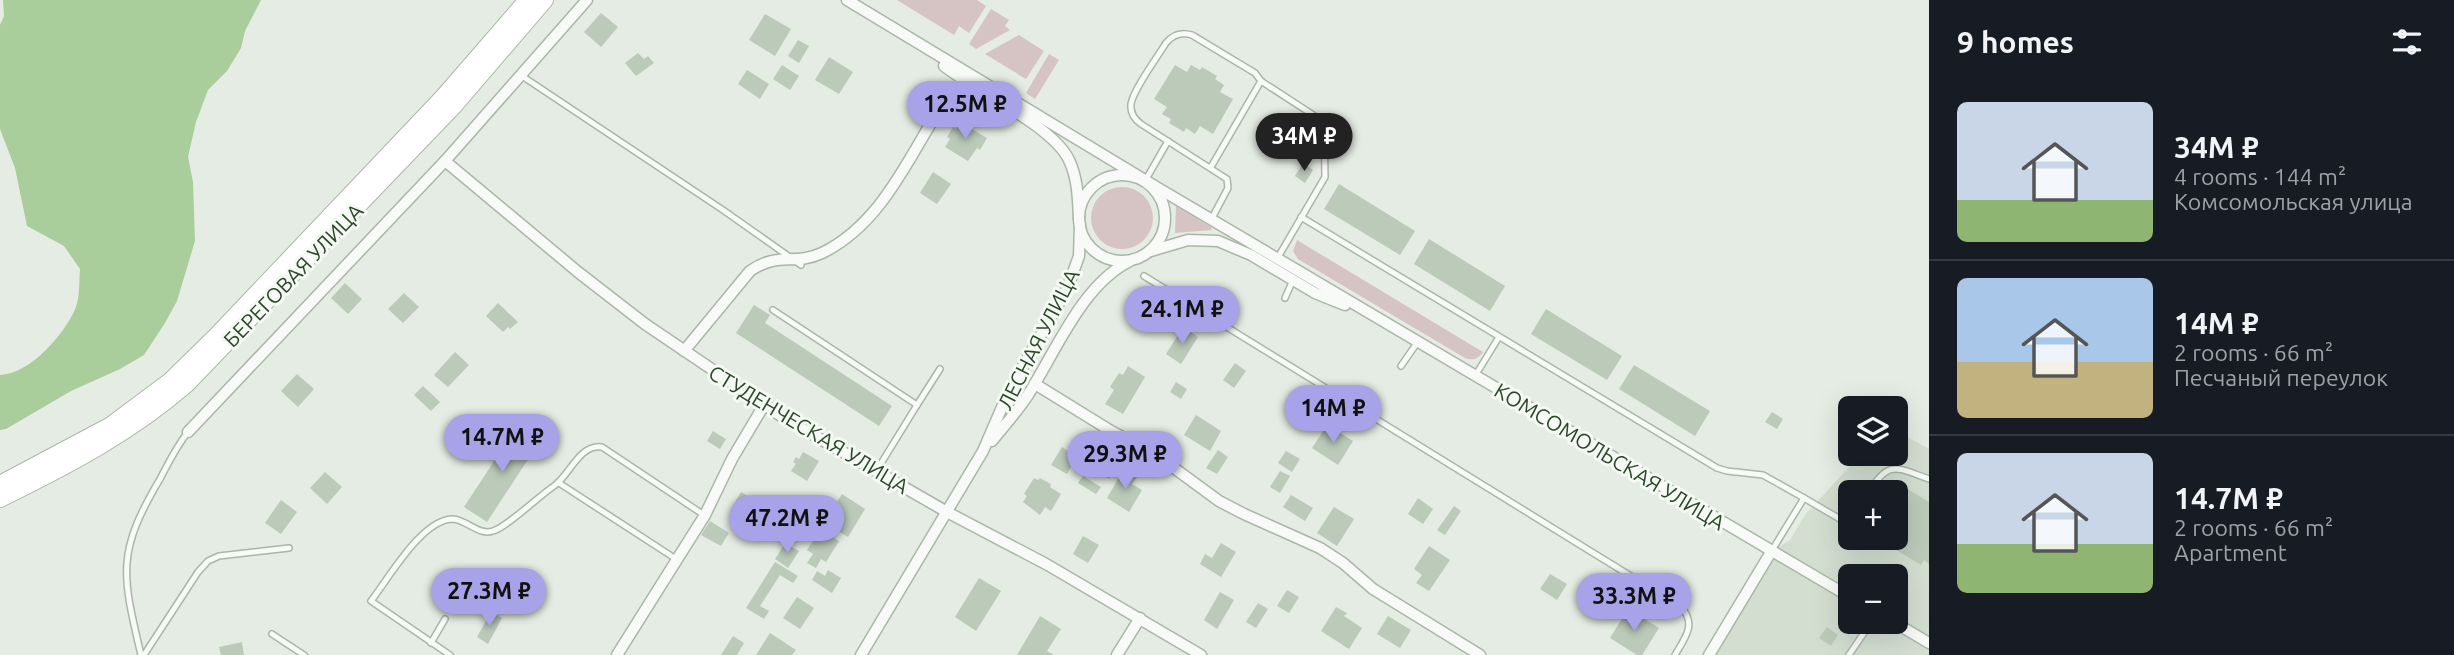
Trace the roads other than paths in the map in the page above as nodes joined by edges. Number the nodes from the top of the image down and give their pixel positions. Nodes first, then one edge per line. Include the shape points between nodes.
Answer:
1 (527, 0) edge
2 (545, 0) edge
3 (587, 0) edge
4 (847, 0) edge
5 (900, 32) junction
6 (522, 76) junction
7 (1261, 81) junction
8 (940, 108) dead end
9 (1168, 141) junction
10 (445, 162) junction
11 (1210, 167) junction
12 (1144, 181) junction
13 (1301, 217) junction
14 (1211, 219) junction
15 (1079, 222) junction
16 (1140, 256) junction
17 (1277, 259) junction
18 (797, 262) junction
19 (1144, 276) dead end
20 (1293, 280) junction
21 (1285, 298) dead end
22 (774, 310) dead end
23 (1370, 314) junction
24 (1499, 337) junction
25 (1418, 342) junction
26 (684, 351) junction
27 (1401, 366) dead end
28 (940, 369) dead end
29 (1475, 376) junction
30 (1035, 384) junction
31 (764, 405) junction
32 (917, 405) junction
33 (188, 432) joint
34 (984, 451) junction
35 (877, 471) junction
36 (1929, 479) edge
37 (1876, 480) edge
38 (559, 483) junction
39 (0, 484) edge
40 (1804, 498) junction
41 (0, 499) edge
42 (947, 512) junction
43 (705, 516) junction
44 (1838, 518) edge
45 (289, 548) dead end
46 (1771, 552) junction
47 (679, 561) junction
48 (1838, 590) edge
49 (1140, 618) junction
50 (445, 619) dead end
51 (1908, 631) edge
52 (272, 634) dead end
53 (1863, 634) edge
54 (431, 643) junction
55 (1929, 643) edge
56 (143, 655) edge
57 (304, 655) edge
58 (450, 655) edge
59 (617, 655) edge
60 (861, 655) edge
61 (1117, 655) edge
62 (1200, 655) edge
63 (1480, 655) edge
64 (1675, 655) edge
65 (1709, 655) edge
66 (1849, 655) edge

1 - 39 main road, БЕРЕГОВАЯ УЛИЦА via 443,97 170,381 111,425
2 - 41 main road, БЕРЕГОВАЯ УЛИЦА via 454,106 187,384 118,437
3 - 6 street
4 - 5 street, КОМСОМОЛЬСКАЯ УЛИЦА
5 - 12 street, КОМСОМОЛЬСКАЯ УЛИЦА
5 - 15 street, КОМСОМОЛЬСКАЯ УЛИЦА via 1058,143 1075,176
6 - 10 street
6 - 18 lane
7 - 9 lane via 1192,35 1172,36 1131,104 1136,120
7 - 11 lane
7 - 13 lane via 1324,122 1325,177
8 - 18 street via 865,223 824,252
9 - 11 lane
9 - 12 lane
10 - 26 street, СТУДЕНЧЕСКАЯ УЛИЦА via 578,272
10 - 33 street
11 - 14 lane via 1224,176 1228,188
12 - 14 street, КОМСОМОЛЬСКАЯ УЛИЦА
12 - 15 street via 1119,175 1098,182 1084,197
12 - 16 street via 1160,197 1165,219 1158,241
13 - 17 lane
13 - 24 lane
14 - 17 street, КОМСОМОЛЬСКАЯ УЛИЦА
15 - 16 street via 1088,243 1103,256 1119,260
15 - 34 street, ЛЕСНАЯ УЛИЦА via 1074,275 1009,391
16 - 20 street, КОМСОМОЛЬСКАЯ УЛИЦА via 1177,242 1209,240 1243,252
16 - 30 street, ЛЕСНАЯ УЛИЦА via 1097,284
17 - 23 street, КОМСОМОЛЬСКАЯ УЛИЦА
18 - 26 street via 776,258 750,271
19 - 64 lane via 1681,607 1689,626
20 - 21 lane
20 - 23 street, КОМСОМОЛЬСКАЯ УЛИЦА
22 - 32 lane
23 - 25 street, КОМСОМОЛЬСКАЯ УЛИЦА
24 - 29 lane
24 - 40 lane via 1717,468 1763,475
25 - 27 lane
25 - 29 street, КОМСОМОЛЬСКАЯ УЛИЦА
26 - 31 street, СТУДЕНЧЕСКАЯ УЛИЦА
28 - 32 lane
29 - 46 street, КОМСОМОЛЬСКАЯ УЛИЦА
30 - 34 street, ЛЕСНАЯ УЛИЦА
30 - 63 street via 1167,461 1219,501 1320,548 1384,597
31 - 35 street, СТУДЕНЧЕСКАЯ УЛИЦА
31 - 43 street
32 - 35 lane
33 - 56 lane via 141,510 130,539 125,566 127,595
34 - 42 street, ЛЕСНАЯ УЛИЦА
35 - 42 street, СТУДЕНЧЕСКАЯ УЛИЦА
36 - 37 lane via 1898,468 1889,469
38 - 43 lane via 586,450 602,447
38 - 47 lane
38 - 54 lane via 496,531 482,531 456,519 443,520 415,543 371,601
40 - 44 lane
40 - 46 lane
42 - 49 street, СТУДЕНЧЕСКАЯ УЛИЦА
42 - 60 street, ЛЕСНАЯ УЛИЦА
43 - 47 street
45 - 56 lane via 208,561
46 - 48 street, КОМСОМОЛЬСКАЯ УЛИЦА
46 - 65 street
47 - 59 street
49 - 61 street
49 - 62 street, СТУДЕНЧЕСКАЯ УЛИЦА
50 - 54 lane
51 - 55 street
52 - 57 lane
53 - 66 lane
54 - 58 lane

